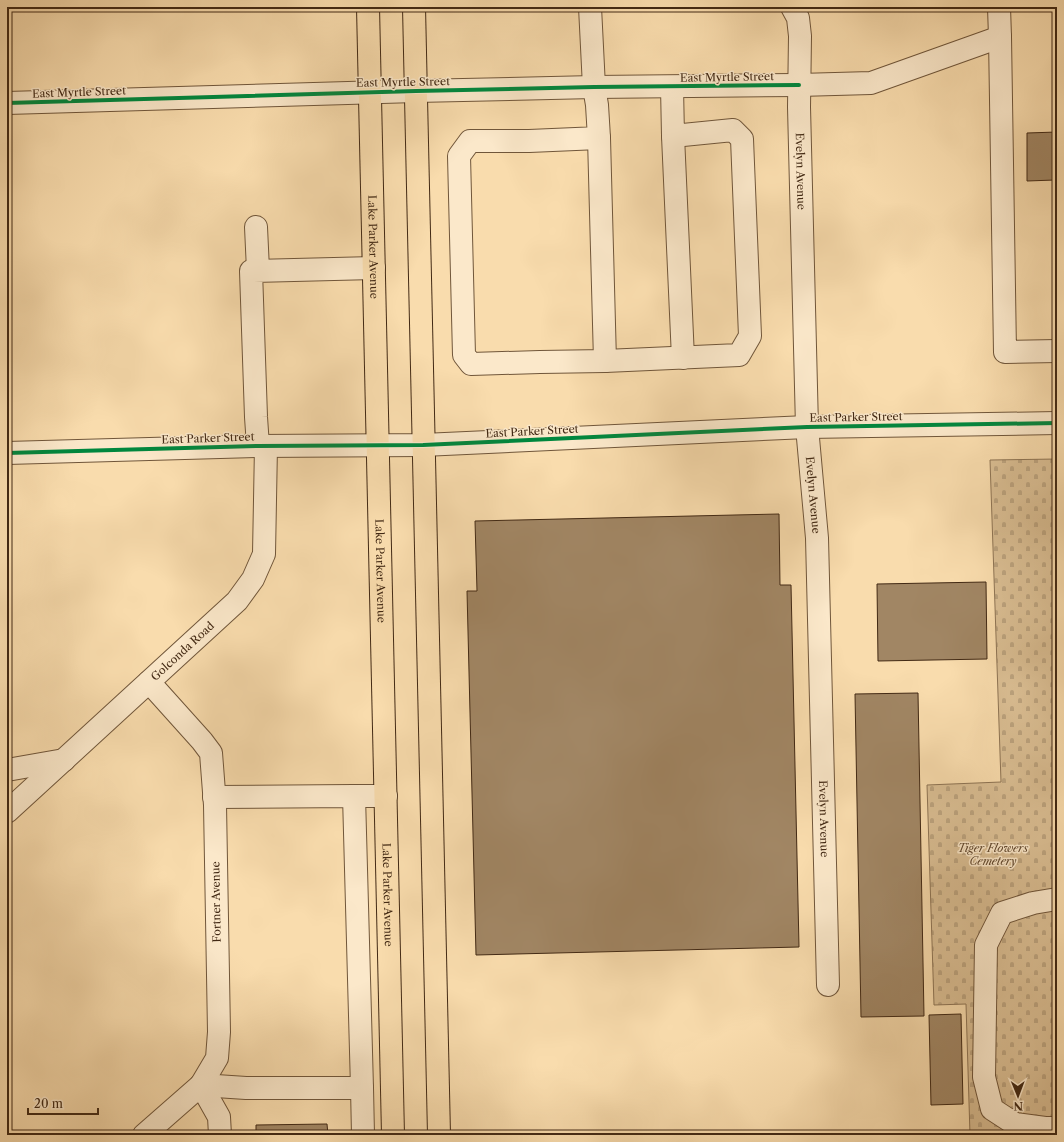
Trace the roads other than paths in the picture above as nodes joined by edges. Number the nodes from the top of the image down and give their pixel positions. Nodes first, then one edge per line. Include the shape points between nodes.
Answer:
1 (368, 7) edge
2 (414, 7) edge
3 (590, 7) edge
4 (792, 7) edge
5 (999, 7) edge
6 (1000, 37) junction
7 (799, 85) junction
8 (594, 87) junction
9 (672, 87) junction
10 (416, 91) junction
11 (370, 92) junction
12 (7, 103) edge
13 (673, 136) junction
14 (599, 138) junction
15 (256, 226) dead end
16 (374, 268) junction
17 (258, 270) junction
18 (1057, 351) edge
19 (683, 358) junction
20 (605, 361) junction
21 (1057, 423) edge
22 (808, 427) junction
23 (262, 446) junction
24 (378, 446) junction
25 (423, 446) junction
26 (7, 453) edge
27 (149, 682) junction
28 (64, 760) junction
29 (7, 770) edge
30 (354, 796) junction
31 (386, 796) junction
32 (214, 797) junction
33 (7, 812) edge
34 (1057, 899) edge
35 (828, 985) dead end
36 (201, 1085) junction
37 (362, 1088) junction
38 (1057, 1128) edge
39 (144, 1135) edge
40 (220, 1135) edge
41 (363, 1135) edge
42 (393, 1135) edge
43 (439, 1135) edge

1 - 11 main road, Lake Parker Avenue
2 - 10 main road
3 - 8 street
4 - 7 street, Evelyn Avenue via 798,18 800,36
5 - 6 street
6 - 7 street, East Myrtle Street via 871,83
6 - 18 street via 1005,352
7 - 9 street, East Myrtle Street
7 - 22 street, Evelyn Avenue
8 - 9 street, East Myrtle Street
8 - 10 street, East Myrtle Street
8 - 14 street
9 - 13 street
10 - 11 street, East Myrtle Street
10 - 25 main road
11 - 12 street, East Myrtle Street
11 - 16 main road, Lake Parker Avenue
13 - 19 street
13 - 19 street via 733,130 742,139 750,336 739,355
14 - 20 street
14 - 20 street via 470,141 459,156 464,355 471,364
15 - 17 street
16 - 17 street
16 - 24 main road, Lake Parker Avenue
17 - 23 street, Golconda Road via 251,271 256,417
19 - 20 street
21 - 22 street, East Parker Street
22 - 25 street, East Parker Street
22 - 35 street, Evelyn Avenue via 817,538
23 - 24 street, East Parker Street
23 - 26 street, East Parker Street
23 - 27 street, Golconda Road via 264,554 253,579 237,601
24 - 25 street, East Parker Street
24 - 31 main road, Lake Parker Avenue
25 - 43 main road
27 - 28 street, Golconda Road
27 - 32 street, Fortner Avenue via 211,753
28 - 29 street
28 - 33 street, Golconda Road
30 - 31 street
30 - 32 street
30 - 37 street
31 - 42 main road, Lake Parker Avenue
32 - 36 street, Fortner Avenue via 219,1032 217,1058
34 - 38 street via 1033,903 1002,913 986,945 984,1077 992,1109 1015,1124
36 - 37 street via 246,1088
36 - 39 street, Fortner Avenue
36 - 40 street via 219,1117
37 - 41 street

